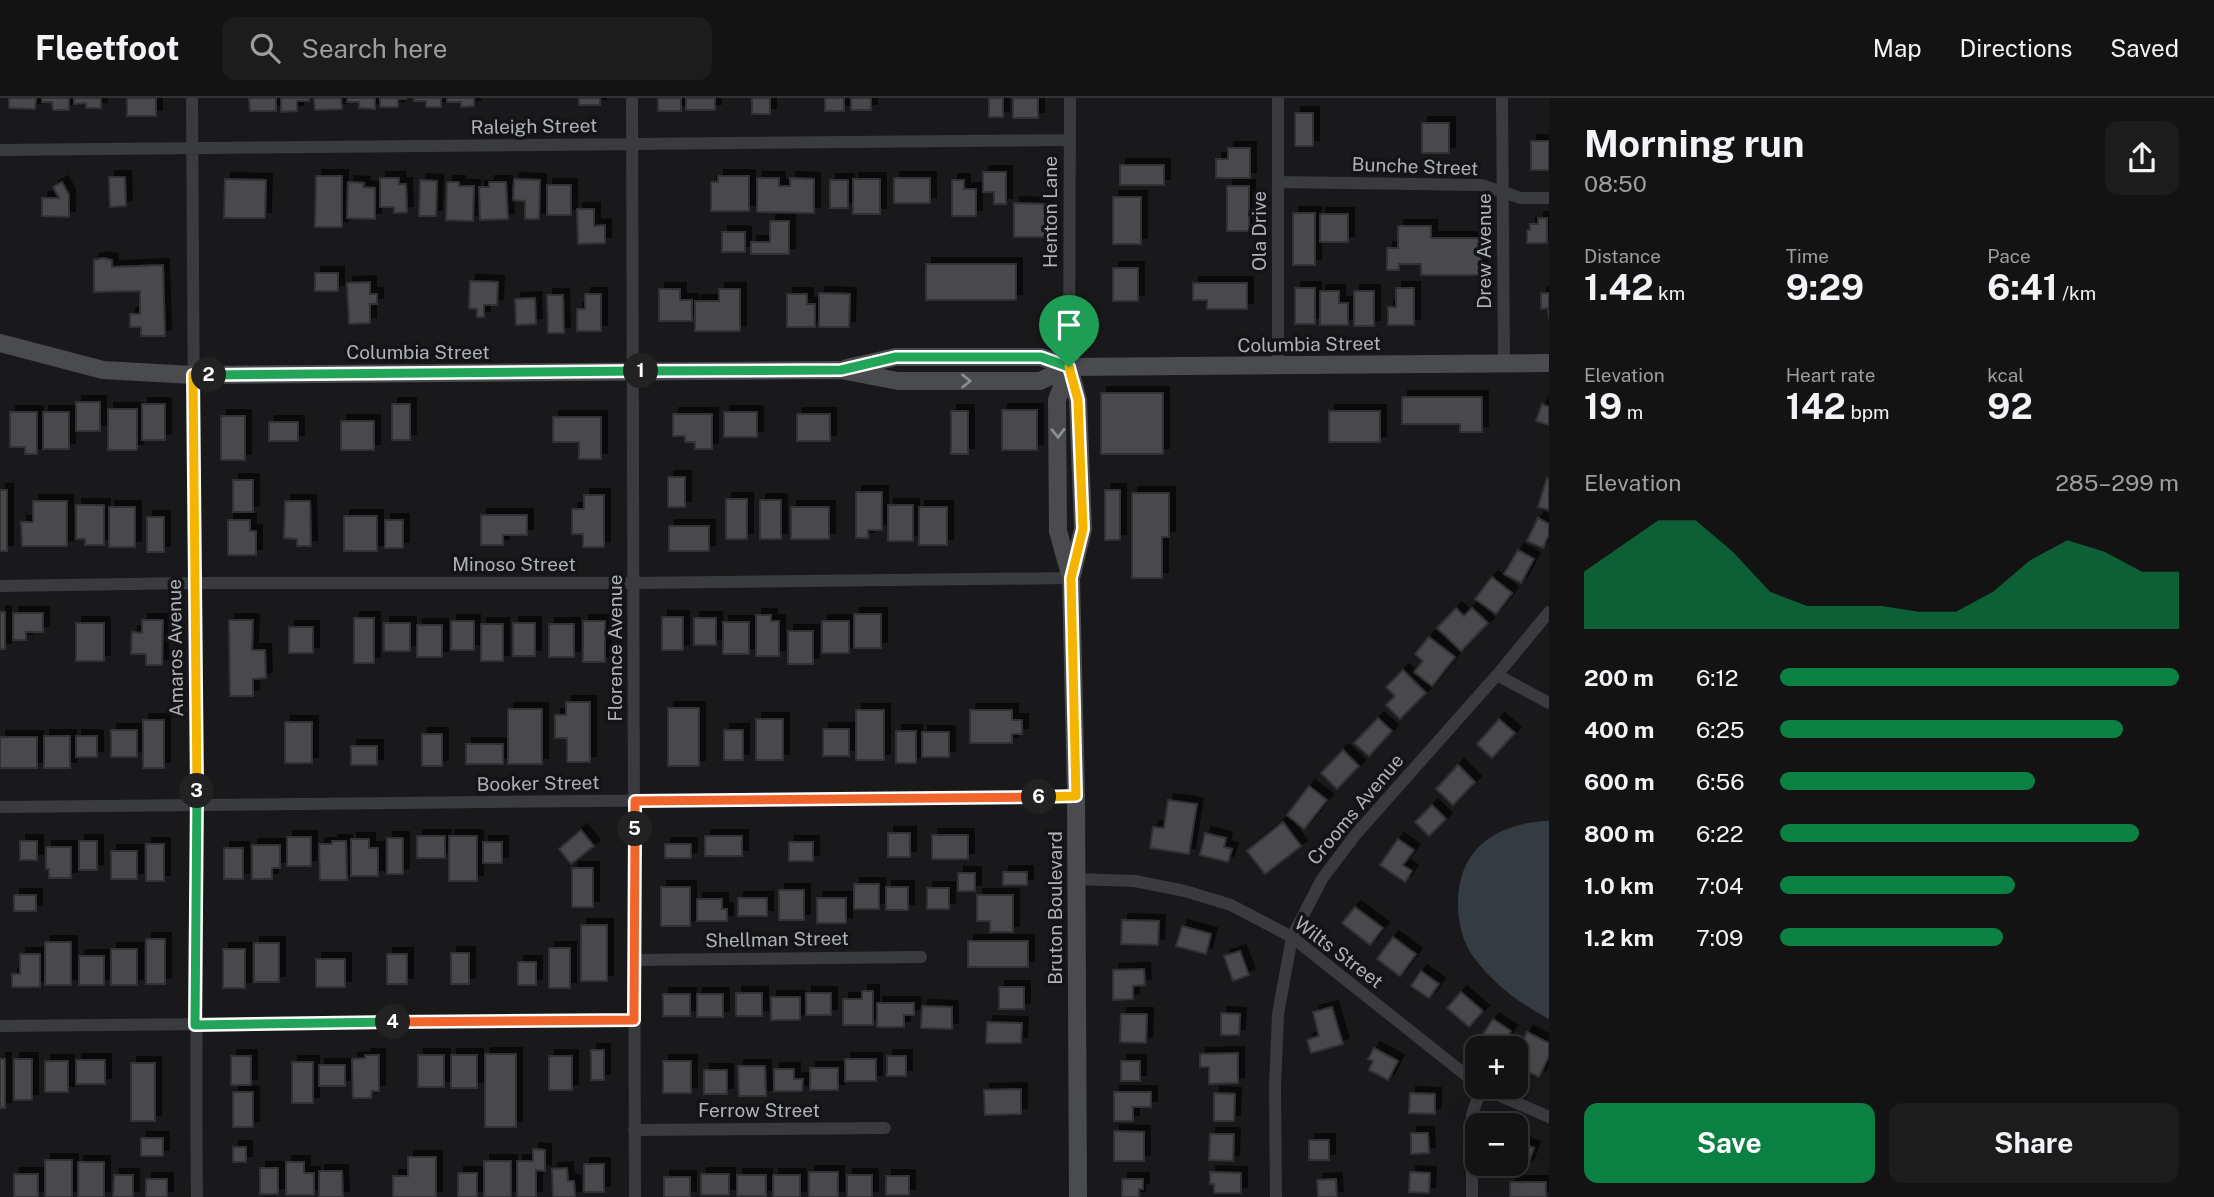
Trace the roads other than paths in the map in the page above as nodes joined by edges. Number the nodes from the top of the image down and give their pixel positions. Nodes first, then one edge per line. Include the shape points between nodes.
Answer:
1 (192, 98) edge
2 (632, 98) edge
3 (1070, 98) edge
4 (1278, 98) edge
5 (1503, 98) edge
6 (1069, 140) junction
7 (633, 144) junction
8 (192, 149) junction
9 (0, 150) edge
10 (1279, 182) junction
11 (1503, 191) junction
12 (1549, 198) edge
13 (0, 343) edge
14 (1504, 363) junction
15 (1549, 363) edge
16 (1278, 365) junction
17 (1069, 367) junction
18 (634, 371) junction
19 (193, 375) junction
20 (1071, 578) junction
21 (193, 583) junction
22 (634, 583) junction
23 (0, 586) edge
24 (1549, 612) edge
25 (1497, 675) junction
26 (1549, 703) edge
27 (1076, 796) junction
28 (635, 801) junction
29 (0, 807) edge
30 (197, 807) junction
31 (1076, 879) junction
32 (1292, 937) junction
33 (921, 957) dead end
34 (635, 960) junction
35 (634, 1020) junction
36 (195, 1025) junction
37 (0, 1026) edge
38 (1465, 1075) edge
39 (1476, 1099) edge
40 (1508, 1099) edge
41 (1549, 1117) edge
42 (885, 1128) dead end
43 (635, 1130) junction
44 (197, 1197) edge
45 (635, 1197) edge
46 (1078, 1197) edge
47 (1276, 1197) edge
48 (1472, 1197) edge

1 - 8 street, Amaros Avenue
2 - 7 street, Florence Avenue
3 - 6 street, Henton Lane
4 - 10 street, Ola Drive
5 - 11 street, Drew Avenue
6 - 7 street, Raleigh Street
6 - 17 street, Henton Lane
7 - 8 street, Raleigh Street
7 - 18 street, Florence Avenue
8 - 9 street, Raleigh Street
8 - 19 street, Amaros Avenue
10 - 11 street, Bunche Street via 1481,185
10 - 16 street, Ola Drive
11 - 12 street, Bunche Street via 1521,198
11 - 14 street, Drew Avenue
13 - 19 street, Columbia Street via 103,370
14 - 15 street, Columbia Street
14 - 16 street, Columbia Street
16 - 17 street, Columbia Street
17 - 18 street, Columbia Street via 1041,357 896,357 841,370
17 - 20 street, Bruton Boulevard via 1057,400 1058,531
18 - 19 street, Columbia Street
18 - 22 street, Florence Avenue
19 - 21 street, Amaros Avenue
20 - 22 street, Minoso Street
20 - 27 street, Bruton Boulevard
21 - 22 street, Minoso Street
21 - 23 street, Minoso Street
21 - 30 street, Amaros Avenue
22 - 28 street, Florence Avenue
24 - 25 street, Crooms Avenue
25 - 26 street
25 - 32 street, Crooms Avenue via 1356,834 1322,878
27 - 28 street, Booker Street
27 - 31 street, Bruton Boulevard
28 - 30 street, Booker Street
28 - 34 street, Florence Avenue
29 - 30 street, Booker Street
30 - 36 street, Amaros Avenue
31 - 32 street, Wilts Street via 1135,881 1185,891 1231,905
31 - 46 street, Bruton Boulevard
32 - 38 street, Wilts Street
32 - 47 street, Crooms Avenue via 1278,1014
33 - 34 street, Shellman Street
34 - 35 street, Florence Avenue
35 - 36 street
35 - 43 street, Florence Avenue
36 - 37 street
36 - 44 street, Amaros Avenue
39 - 48 street
40 - 41 street, Wilts Street
42 - 43 street, Ferrow Street
43 - 45 street, Florence Avenue

